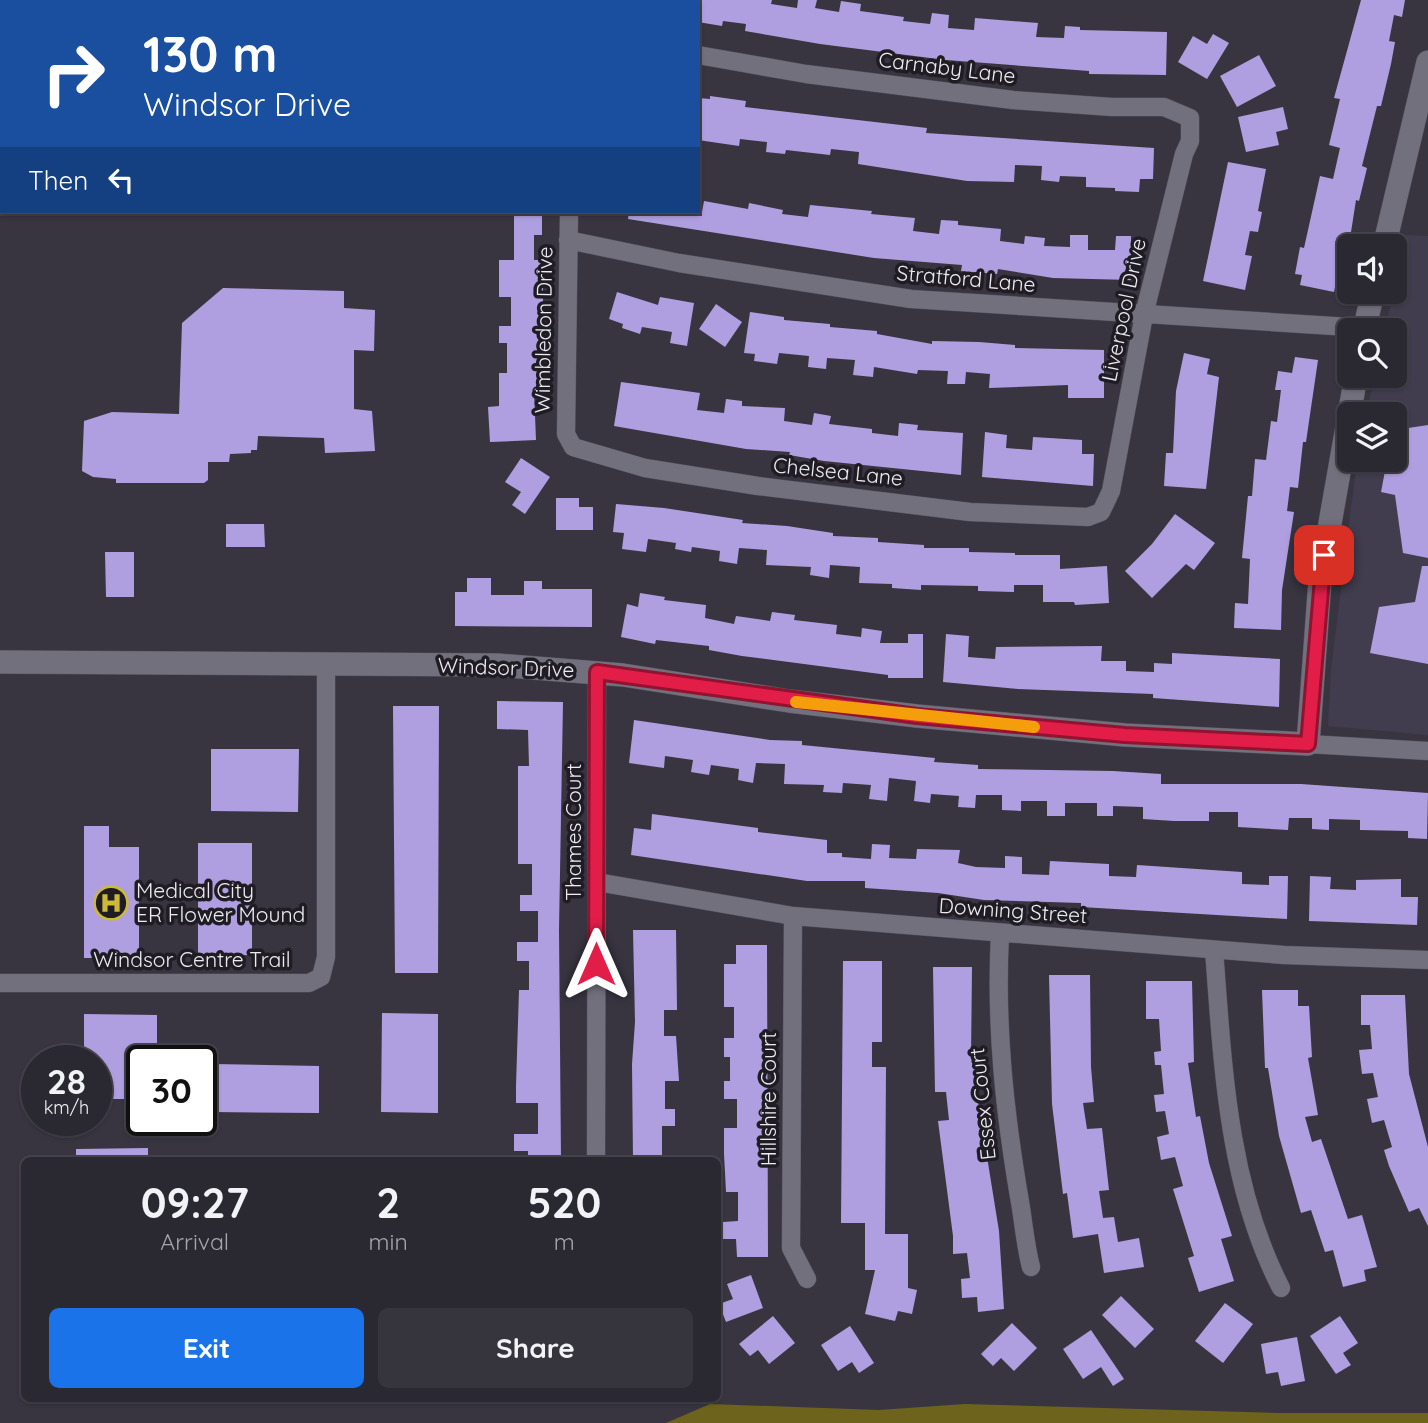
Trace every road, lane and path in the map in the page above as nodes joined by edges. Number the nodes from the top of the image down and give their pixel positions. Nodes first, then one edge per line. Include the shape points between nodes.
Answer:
1 (700, 55) edge
2 (1428, 62) edge
3 (1190, 118) joint
4 (1422, 118) edge
5 (569, 214) edge
6 (1388, 234) edge
7 (568, 240) junction
8 (1144, 315) junction
9 (1337, 327) edge
10 (1354, 388) edge
11 (572, 447) joint
12 (1101, 512) joint
13 (0, 662) edge
14 (326, 663) junction
15 (597, 672) junction
16 (1308, 744) junction
17 (1428, 751) edge
18 (597, 882) junction
19 (793, 916) junction
20 (1000, 934) junction
21 (1214, 950) junction
22 (1428, 960) edge
23 (0, 983) edge
24 (596, 1157) edge
25 (1031, 1267) dead end
26 (807, 1279) dead end
27 (1282, 1288) dead end

1 - 3 street, Carnaby Lane via 1013,100 1164,107
2 - 4 street
3 - 8 street, Liverpool Drive via 1190,141
4 - 6 street
5 - 7 street, Wimbledon Drive
7 - 8 street, Stratford Lane via 680,263 911,299
7 - 11 street, Wimbledon Drive via 566,434
8 - 9 street, Stratford Lane
8 - 12 street, Liverpool Drive via 1111,491
10 - 16 street via 1320,580
11 - 12 street, Chelsea Lane via 645,468 758,486 970,512 1088,517
13 - 14 street, Windsor Drive
14 - 15 street, Windsor Drive via 497,665
14 - 23 street, Windsor Centre Trail via 326,957 321,977 310,983
15 - 16 street, Windsor Drive via 917,716 1125,735
15 - 18 street, Thames Court
16 - 17 street, Windsor Drive
18 - 19 street, Downing Street
18 - 24 street, Thames Court
19 - 20 street, Downing Street
19 - 26 street, Hillshire Court via 791,1248
20 - 21 street, Downing Street
20 - 25 street, Essex Court via 997,1021 1001,1070
21 - 22 street, Downing Street
21 - 27 street via 1228,1123 1267,1260

